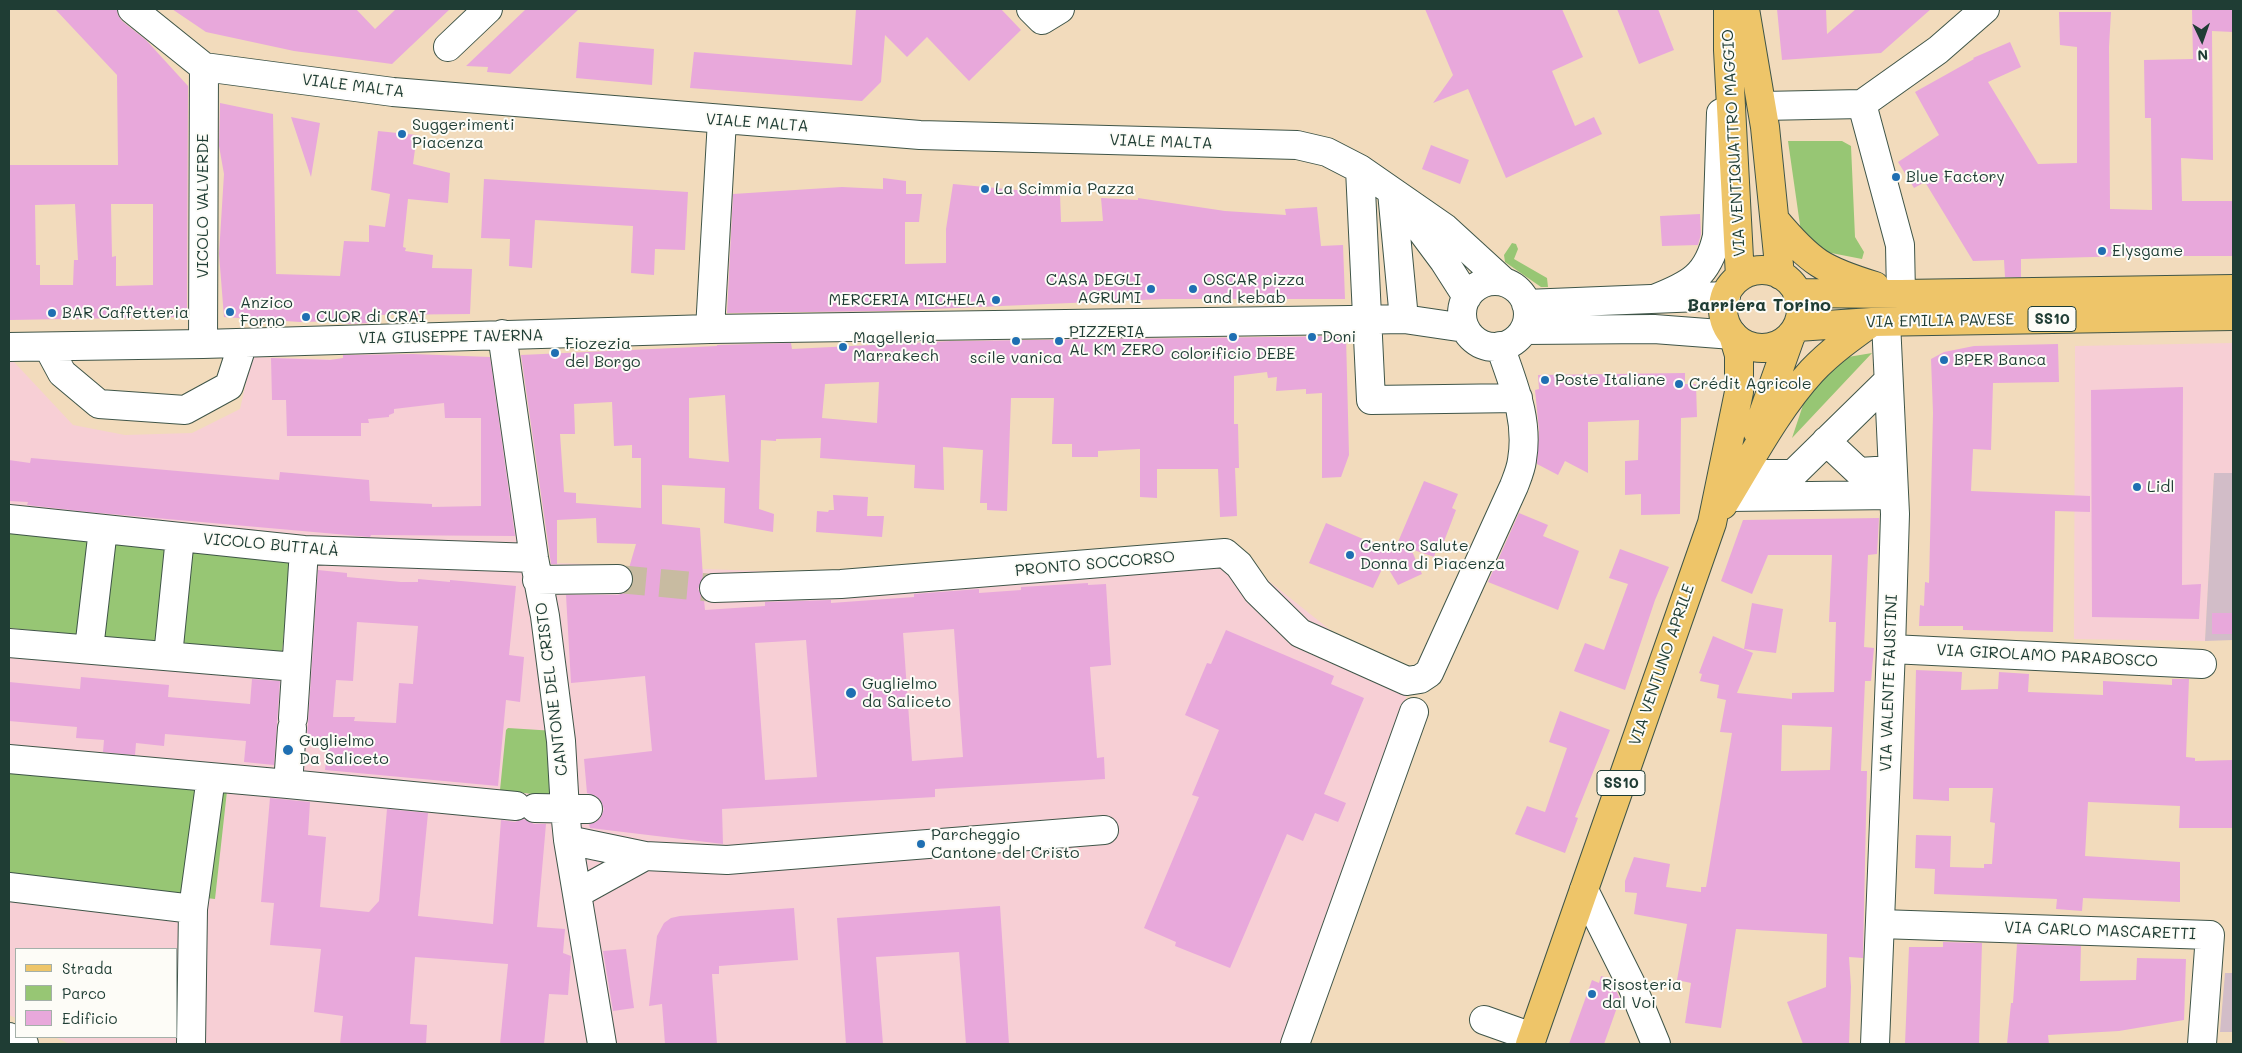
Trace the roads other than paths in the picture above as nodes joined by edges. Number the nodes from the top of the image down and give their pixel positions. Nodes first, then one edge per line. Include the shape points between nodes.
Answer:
1 (132, 9) edge
2 (488, 9) edge
3 (1031, 9) edge
4 (1060, 9) edge
5 (1728, 9) edge
6 (1745, 9) edge
7 (1985, 9) edge
8 (448, 47) dead end
9 (1728, 50) junction
10 (204, 67) junction
11 (1862, 104) junction
12 (1762, 106) junction
13 (722, 120) junction
14 (1360, 169) junction
15 (1392, 192) junction
16 (1775, 220) junction
17 (1504, 282) junction
18 (1789, 284) junction
19 (1733, 287) junction
20 (2233, 288) edge
21 (1901, 294) junction
22 (1654, 299) junction
23 (1465, 311) junction
24 (2233, 316) edge
25 (1525, 317) junction
26 (1404, 319) junction
27 (1367, 320) junction
28 (1879, 322) junction
29 (710, 329) junction
30 (1794, 331) junction
31 (502, 334) junction
32 (1733, 335) junction
33 (243, 343) junction
34 (203, 344) junction
35 (1500, 346) junction
36 (9, 347) edge
37 (48, 347) junction
38 (1888, 381) junction
39 (1518, 398) junction
40 (1826, 441) junction
41 (1893, 482) junction
42 (1735, 486) junction
43 (9, 519) edge
44 (1712, 523) junction
45 (103, 529) junction
46 (180, 537) junction
47 (304, 550) junction
48 (536, 569) junction
49 (618, 579) tunnel mouth
50 (714, 588) tunnel mouth
51 (9, 643) edge
52 (1892, 649) junction
53 (89, 650) junction
54 (168, 656) junction
55 (2202, 664) dead end
56 (296, 667) junction
57 (1414, 712) dead end
58 (9, 759) edge
59 (210, 777) junction
60 (288, 784) junction
61 (576, 809) junction
62 (1104, 830) dead end
63 (568, 840) junction
64 (645, 856) junction
65 (9, 886) edge
66 (1584, 890) junction
67 (578, 893) junction
68 (193, 910) junction
69 (1880, 924) junction
70 (1484, 1020) dead end
71 (9, 1037) edge
72 (1531, 1041) edge
73 (24, 1044) edge
74 (191, 1044) edge
75 (602, 1044) edge
76 (1295, 1044) edge
77 (1656, 1044) edge
78 (1875, 1044) edge
79 (2202, 1044) edge

1 - 10 street
2 - 8 street
3 - 4 street via 1042,20
5 - 9 main road, VIA VENTIQUATTRO MAGGIO
6 - 12 main road, VIA VENTIQUATTRO MAGGIO
7 - 11 street via 1938,50
9 - 19 main road, VIA VENTIQUATTRO MAGGIO
9 - 22 street via 1720,124 1714,251 1704,271 1680,289
10 - 13 street, VIALE MALTA via 393,92
10 - 34 street, VICOLO VALVERDE
11 - 12 street
11 - 21 street via 1900,245
12 - 16 main road, VIA VENTIQUATTRO MAGGIO
13 - 14 street, VIALE MALTA via 920,135 1298,145 1327,152
13 - 29 street
14 - 15 street, VIALE MALTA
14 - 27 street
15 - 17 street, VIALE MALTA via 1445,228
15 - 23 street, VIALE MALTA via 1444,261
15 - 26 street
16 - 18 main road, VIA VENTIQUATTRO MAGGIO
16 - 21 main road via 1805,255 1828,270
17 - 23 street via 1483,283 1474,289
17 - 25 street via 1518,290
18 - 19 main road, SS10 via 1760,271
18 - 21 main road, VIA EMILIA PAVESE / SS10
18 - 30 main road, SS10 via 1801,304
19 - 22 street
19 - 32 main road, SS10 via 1724,317
20 - 21 main road, VIA EMILIA PAVESE / SS10
22 - 25 street
23 - 26 street, VIA GIUSEPPE TAVERNA
23 - 35 street via 1471,337 1480,343
24 - 28 main road, VIA EMILIA PAVESE / SS10
25 - 32 street
25 - 35 street via 1510,343
26 - 27 street, VIA GIUSEPPE TAVERNA
27 - 29 street, VIA GIUSEPPE TAVERNA
27 - 39 street via 1371,400
28 - 30 main road, VIA EMILIA PAVESE / SS10
28 - 38 street, VIA VALENTE FAUSTINI
28 - 42 main road, SS10 via 1843,342 1812,371 1772,426
29 - 31 street, VIA GIUSEPPE TAVERNA
30 - 32 main road, SS10 via 1773,347 1762,348 1742,342
30 - 42 main road, SS10
31 - 33 street, VIA GIUSEPPE TAVERNA
31 - 48 street, CANTONE DEL CRISTO
32 - 44 main road, VIA VENTUNO APRILE / SS10 via 1739,355 1739,392
33 - 34 street, VIA GIUSEPPE TAVERNA
33 - 37 street via 229,386 185,410 99,404 62,372
34 - 37 street, VIA GIUSEPPE TAVERNA
35 - 39 street
36 - 37 street, VIA GIUSEPPE TAVERNA
38 - 40 street
38 - 41 street, VIA VALENTE FAUSTINI
39 - 50 street, PRONTO SOCCORSO via 1524,428 1522,460 1514,486 1429,673 1420,679 1407,680 1300,634 1225,553 841,584
40 - 41 street via 1859,472
40 - 42 street via 1793,474
41 - 42 street
41 - 52 street, VIA VALENTE FAUSTINI
42 - 44 main road, SS10
43 - 45 street, VICOLO BUTTALÀ
44 - 66 main road, VIA VENTUNO APRILE / SS10
45 - 46 street, VICOLO BUTTALÀ
45 - 53 street
46 - 47 street, VICOLO BUTTALÀ
46 - 54 street
47 - 48 street, VICOLO BUTTALÀ
47 - 56 street
48 - 49 street
48 - 61 street, CANTONE DEL CRISTO via 562,741
51 - 53 street
52 - 55 street, VIA GIROLAMO PARABOSCO
52 - 69 street, VIA VALENTE FAUSTINI
53 - 54 street
54 - 56 street
56 - 60 street
57 - 76 street
58 - 59 street
59 - 60 street
59 - 68 street
60 - 61 street
61 - 63 street, CANTONE DEL CRISTO
62 - 64 street via 727,860
63 - 64 street
63 - 67 street, CANTONE DEL CRISTO
64 - 67 street
65 - 68 street
66 - 72 main road, VIA VENTUNO APRILE / SS10
66 - 77 street via 1632,986
67 - 75 street, CANTONE DEL CRISTO
68 - 74 street
69 - 78 street, VIA VALENTE FAUSTINI
69 - 79 street, VIA CARLO MASCARETTI via 2210,935
70 - 72 street
71 - 73 street

